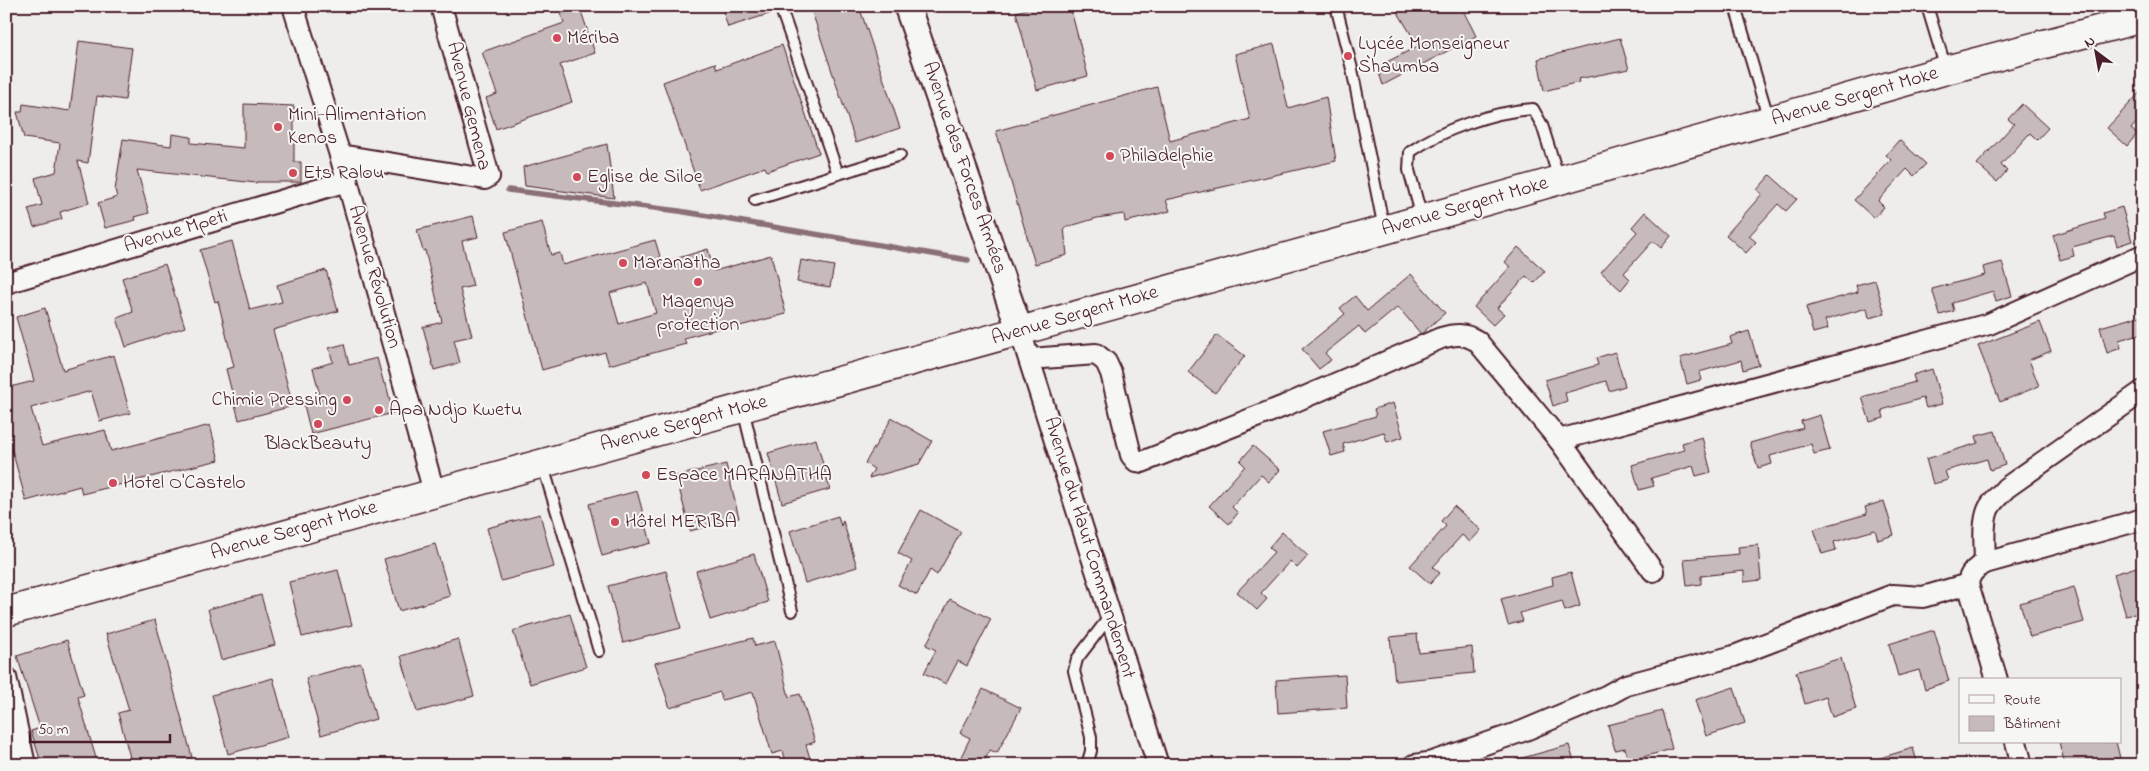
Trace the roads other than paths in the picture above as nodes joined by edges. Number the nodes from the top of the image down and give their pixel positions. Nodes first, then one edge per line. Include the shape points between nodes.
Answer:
1 (293, 6) edge
2 (442, 6) edge
3 (780, 6) edge
4 (907, 6) edge
5 (1336, 6) edge
6 (1735, 6) edge
7 (1927, 6) edge
8 (2143, 18) edge
9 (1946, 70) junction
10 (1769, 121) junction
11 (340, 155) junction
12 (900, 155) dead end
13 (838, 174) junction
14 (1559, 180) junction
15 (347, 181) junction
16 (755, 200) dead end
17 (1423, 219) junction
18 (1384, 230) junction
19 (2143, 255) edge
20 (6, 283) edge
21 (1020, 331) junction
22 (1030, 359) junction
23 (2143, 391) edge
24 (743, 408) junction
25 (1559, 440) junction
26 (542, 462) junction
27 (434, 492) junction
28 (2143, 519) edge
29 (1985, 563) junction
30 (1653, 571) dead end
31 (1968, 584) junction
32 (10, 606) edge
33 (792, 610) dead end
34 (1110, 616) junction
35 (599, 651) dead end
36 (6, 677) edge
37 (1996, 678) edge
38 (2017, 744) edge
39 (25, 765) edge
40 (1087, 765) edge
41 (1158, 765) edge
42 (1414, 765) edge
43 (2022, 765) edge

1 - 11 street, Avenue Révolution
2 - 11 street, Avenue Gemena via 489,176 485,179
3 - 13 lane
4 - 21 street, Avenue des Forces Armées
5 - 18 lane
6 - 10 lane
7 - 9 lane
8 - 9 main road, Avenue Sergent Moke
9 - 10 main road, Avenue Sergent Moke
10 - 14 main road, Avenue Sergent Moke
11 - 15 street, Avenue Révolution
12 - 13 lane
13 - 16 lane
14 - 17 main road, Avenue Sergent Moke
14 - 17 lane via 1542,125 1533,109 1508,111 1430,138 1410,152 1409,170
15 - 20 street, Avenue Mpeti
15 - 27 street, Avenue Révolution
17 - 18 main road, Avenue Sergent Moke
18 - 21 main road, Avenue Sergent Moke
19 - 25 street via 1989,324
21 - 22 street, Avenue du Haut Commandement
21 - 24 main road, Avenue Sergent Moke
22 - 25 street via 1096,354 1106,362 1131,455 1142,462 1284,406 1441,338 1468,335 1477,341
22 - 34 street, Avenue du Haut Commandement
23 - 29 street via 2006,488 1988,510
24 - 26 main road, Avenue Sergent Moke
24 - 33 lane
25 - 30 street
26 - 27 main road, Avenue Sergent Moke
26 - 35 lane
27 - 32 main road, Avenue Sergent Moke
28 - 29 street
29 - 31 street via 1973,570
31 - 37 street
31 - 42 street via 1924,597 1894,595 1734,656 1626,686 1523,731
34 - 40 lane via 1077,659 1074,671 1091,737
34 - 41 street, Avenue du Haut Commandement
36 - 39 street
38 - 43 street

